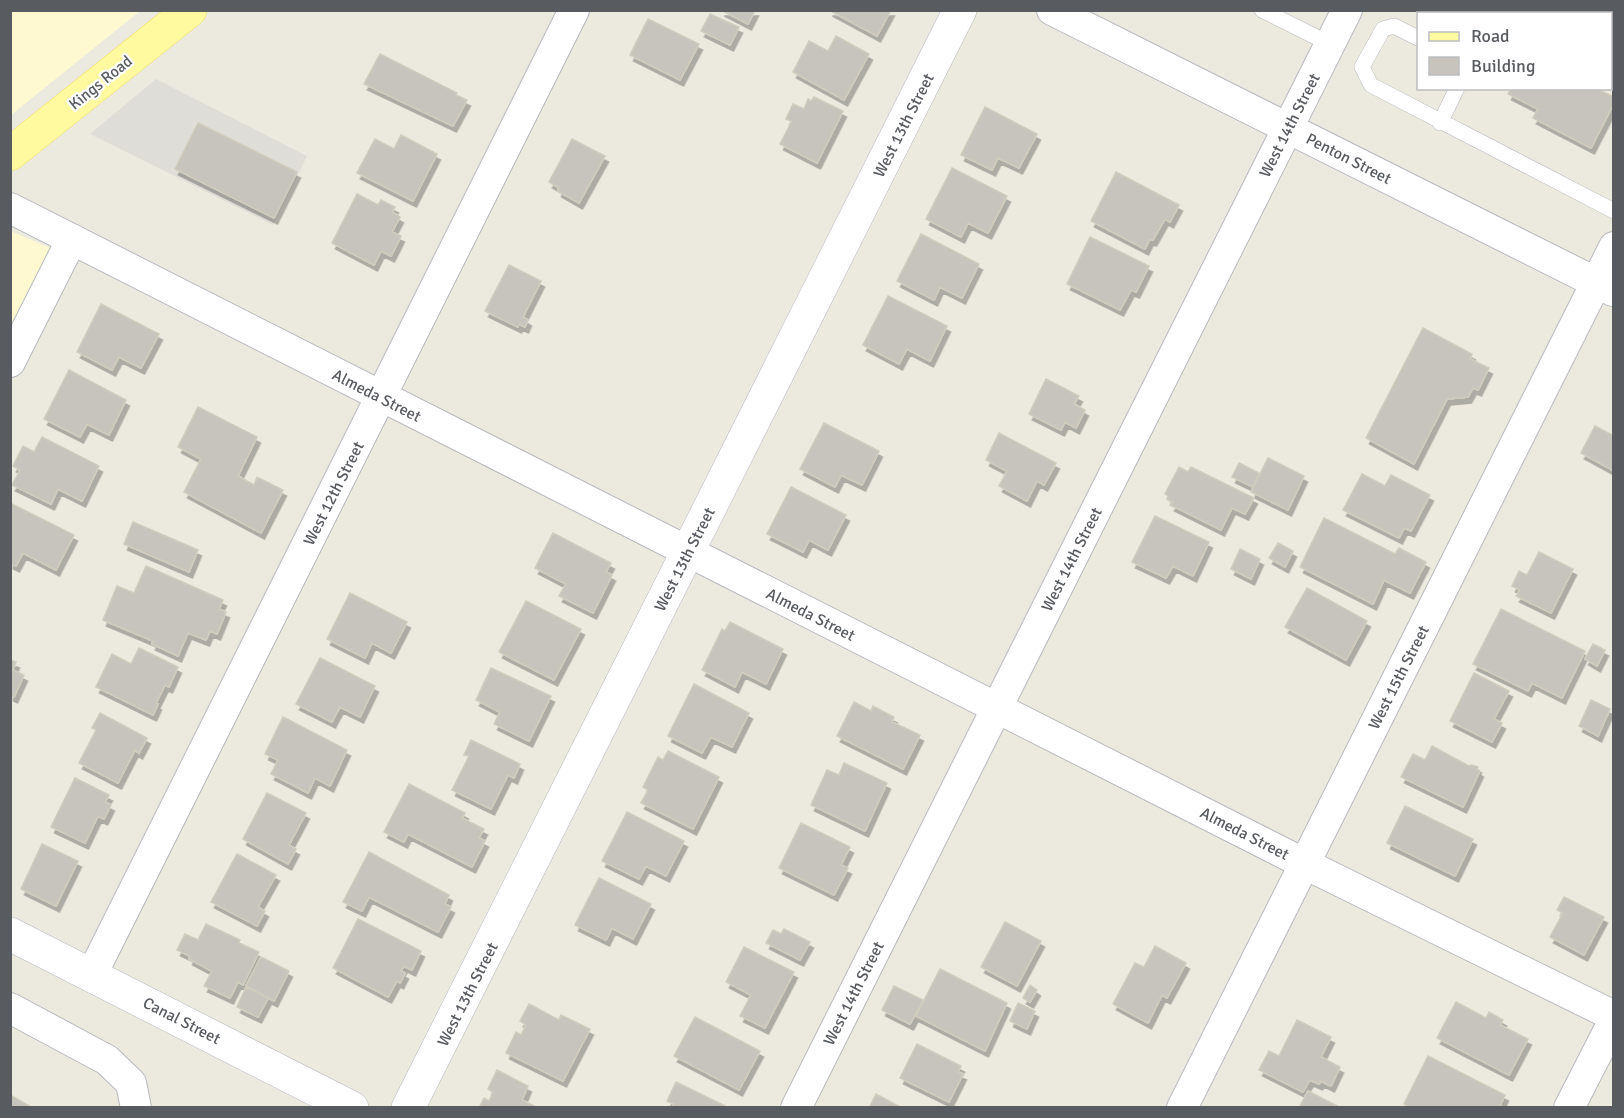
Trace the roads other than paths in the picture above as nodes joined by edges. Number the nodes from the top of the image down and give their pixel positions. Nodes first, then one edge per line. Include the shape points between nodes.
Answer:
1 (190, 10) edge
2 (574, 10) edge
3 (960, 10) edge
4 (1052, 10) edge
5 (1262, 10) edge
6 (1347, 10) edge
7 (1417, 38) edge
8 (1330, 44) junction
9 (1456, 90) edge
10 (1440, 123) junction
11 (1288, 128) junction
12 (10, 154) edge
13 (10, 208) edge
14 (1614, 212) edge
15 (72, 239) junction
16 (1614, 247) edge
17 (1605, 287) edge
18 (10, 362) edge
19 (381, 397) junction
20 (688, 552) junction
21 (996, 707) junction
22 (1305, 864) junction
23 (10, 934) edge
24 (92, 974) junction
25 (10, 1008) edge
26 (1614, 1018) edge
27 (136, 1107) edge
28 (352, 1107) edge
29 (408, 1107) edge
30 (796, 1107) edge
31 (1182, 1107) edge
32 (1569, 1107) edge

1 - 12 main road, Kings Road
2 - 19 street, West 12th Street
3 - 20 street, West 13th Street
4 - 11 street, Penton Street
5 - 8 lane
6 - 8 street, West 14th Street
7 - 10 lane via 1394,26 1383,29 1362,67 1371,85
8 - 11 street, West 14th Street
9 - 10 lane
10 - 14 lane
11 - 17 street, Penton Street
11 - 21 street, West 14th Street
13 - 15 street, Almeda Street
15 - 18 street
15 - 19 street, Almeda Street
16 - 17 street, West 15th Street
17 - 22 street, West 15th Street
19 - 20 street, Almeda Street
19 - 24 street, West 12th Street
20 - 21 street, Almeda Street
20 - 29 street, West 13th Street
21 - 22 street, Almeda Street
21 - 30 street, West 14th Street
22 - 26 street, Almeda Street
22 - 31 street, West 15th Street
23 - 24 street, Canal Street
24 - 28 street, Canal Street
25 - 27 street via 107,1060 131,1083
26 - 32 street

